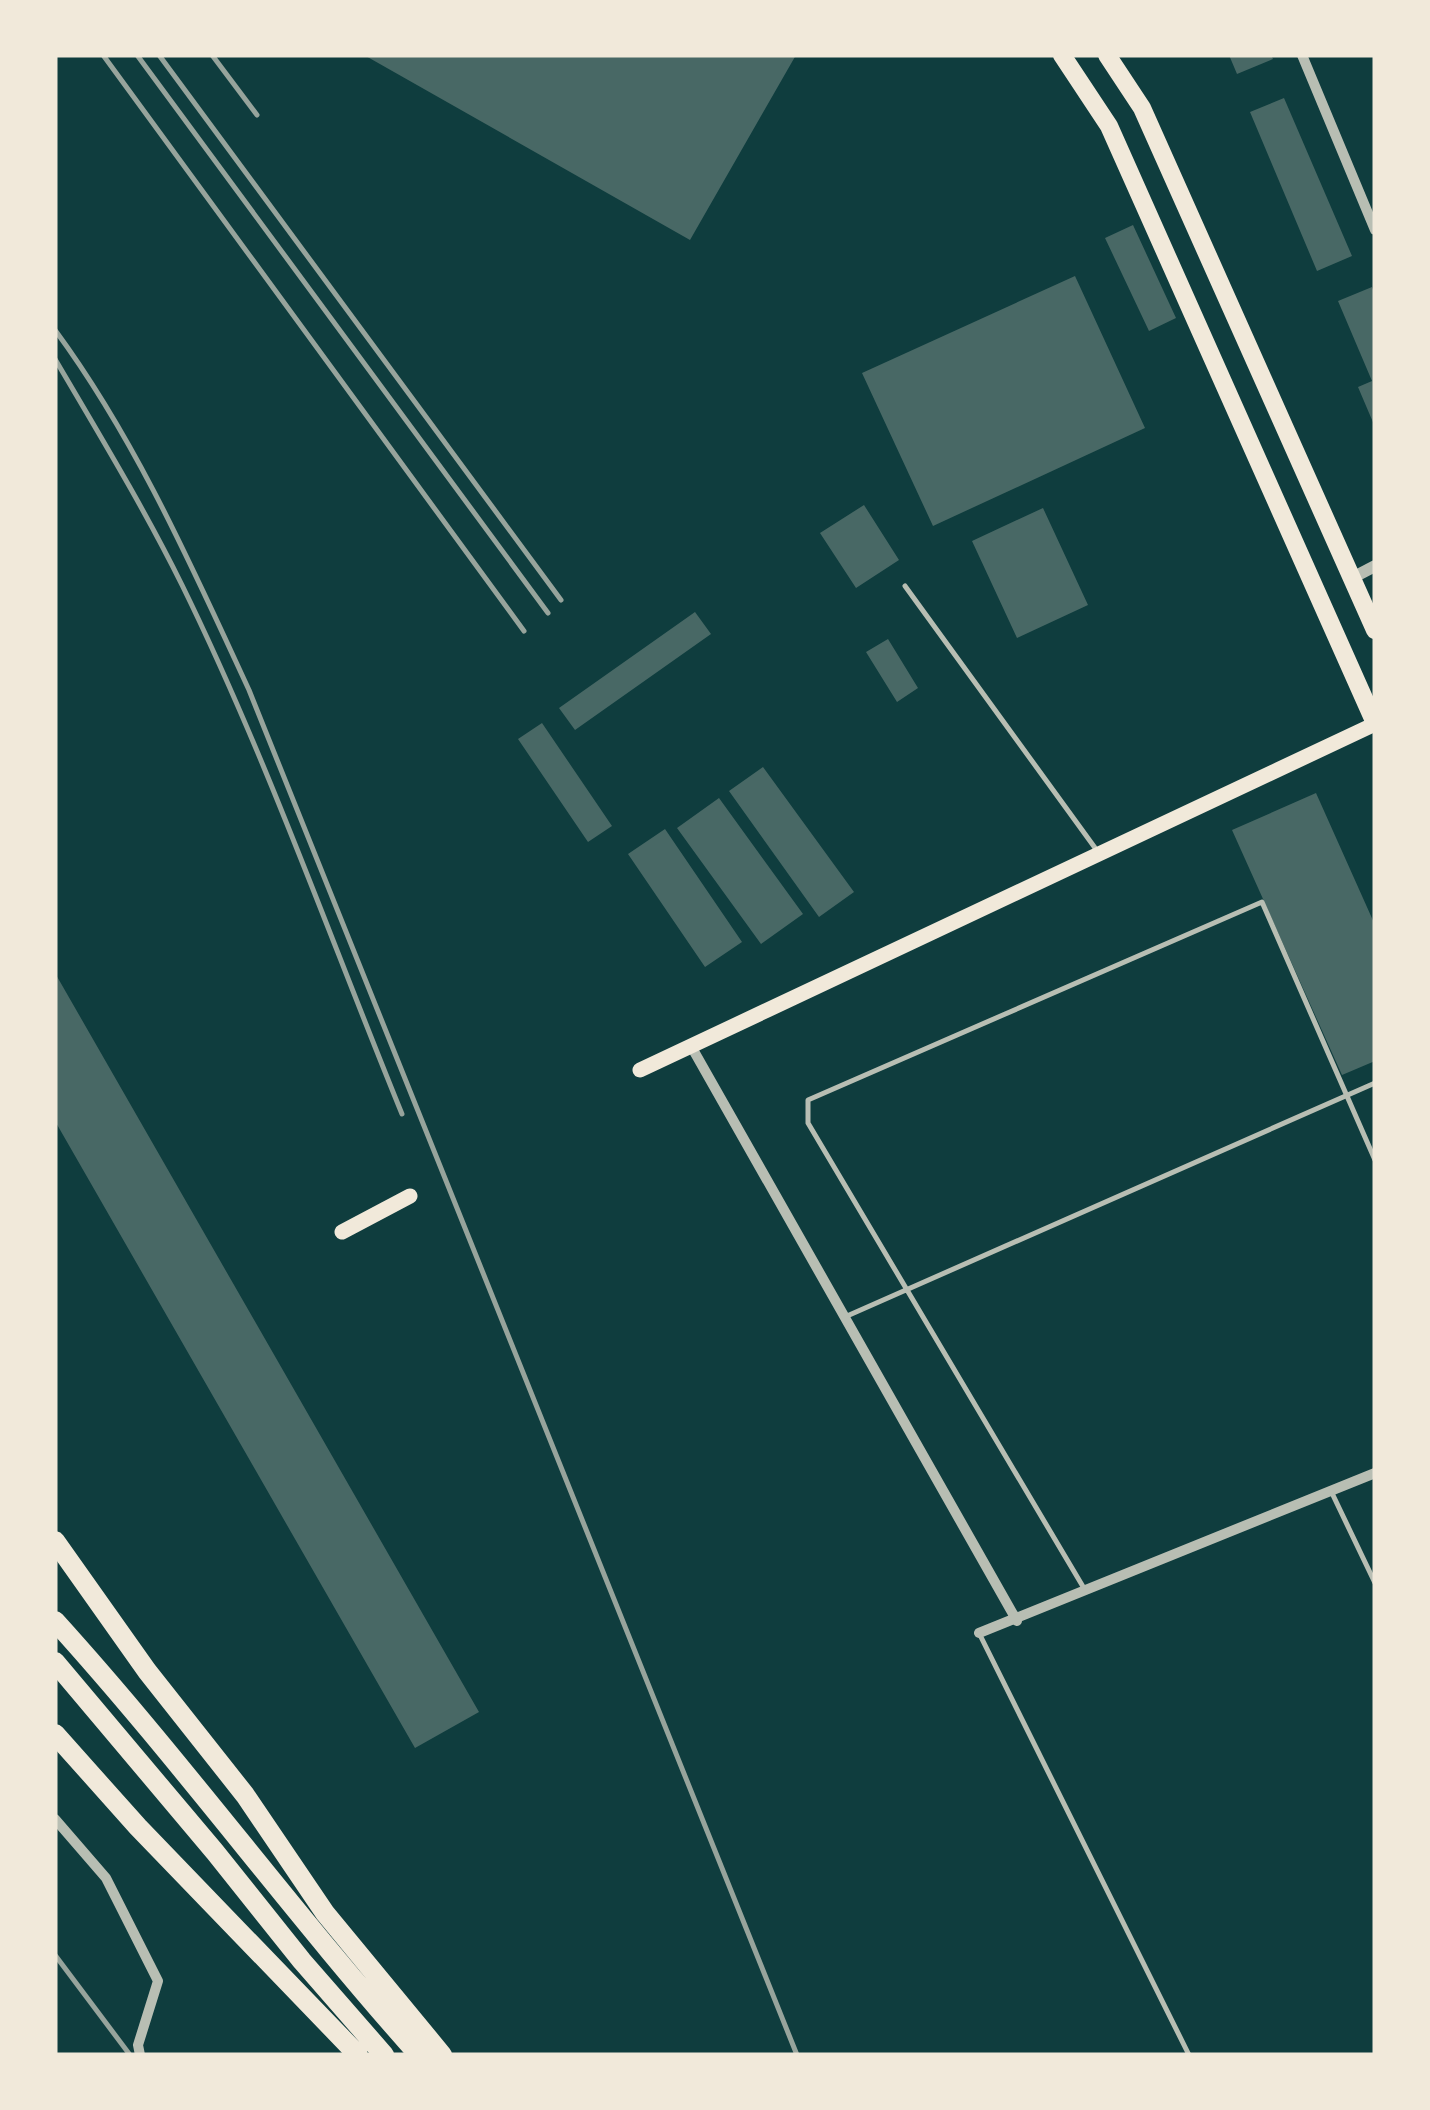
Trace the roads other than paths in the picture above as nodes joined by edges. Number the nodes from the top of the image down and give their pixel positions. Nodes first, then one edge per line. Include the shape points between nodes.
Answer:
1 (1062, 55) edge
2 (1107, 55) edge
3 (1302, 55) edge
4 (1375, 230) edge
5 (1375, 566) edge
6 (1352, 578) junction
7 (904, 586) dead end
8 (1370, 605) edge
9 (1375, 630) edge
10 (1375, 724) edge
11 (1100, 854) junction
12 (691, 1046) junction
13 (640, 1070) dead end
14 (1375, 1083) edge
15 (1346, 1096) junction
16 (1375, 1160) edge
17 (410, 1196) dead end
18 (342, 1232) dead end
19 (907, 1290) junction
20 (844, 1317) junction
21 (1375, 1473) edge
22 (1331, 1492) junction
23 (55, 1541) edge
24 (1375, 1582) edge
25 (1086, 1592) junction
26 (1016, 1620) junction
27 (55, 1621) edge
28 (980, 1633) joint
29 (55, 1662) edge
30 (55, 1734) edge
31 (55, 1819) edge
32 (140, 2055) edge
33 (358, 2055) edge
34 (384, 2055) edge
35 (419, 2055) edge
36 (442, 2055) edge
37 (1190, 2055) edge

1 - 10 highway via 1109,126
2 - 6 highway via 1142,108
3 - 4 street
5 - 6 street
6 - 8 highway
7 - 11 lane
8 - 9 highway
10 - 11 main road
11 - 12 main road
12 - 13 main road
12 - 20 street
14 - 15 lane
15 - 16 lane
15 - 19 lane
15 - 19 lane via 1262,902 808,1100 808,1123
17 - 18 main road
19 - 20 lane
19 - 25 lane
20 - 26 street
21 - 22 street
22 - 24 lane
22 - 25 street
23 - 36 highway via 245,1795 324,1913
25 - 26 street
26 - 28 street
27 - 35 highway
28 - 37 lane
29 - 34 highway
30 - 33 highway
31 - 32 street via 106,1878 158,1981

